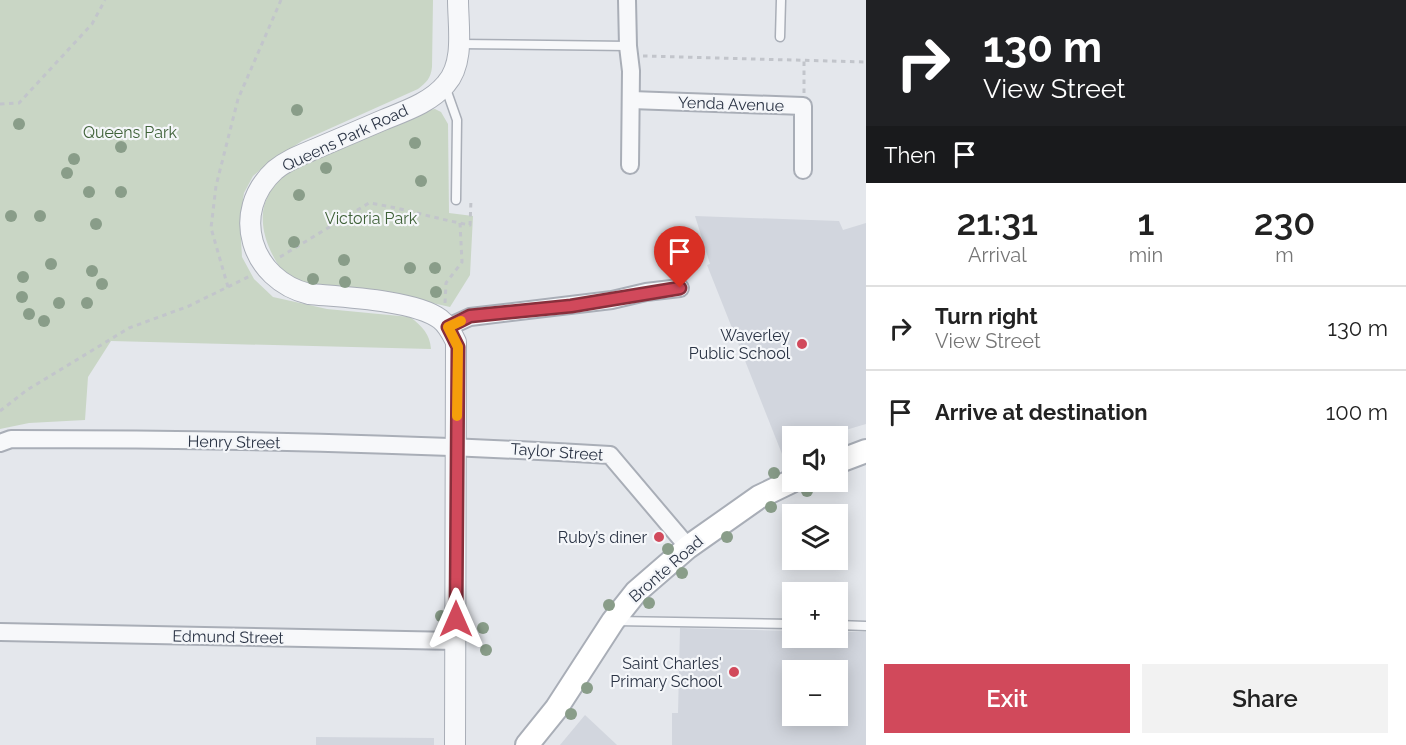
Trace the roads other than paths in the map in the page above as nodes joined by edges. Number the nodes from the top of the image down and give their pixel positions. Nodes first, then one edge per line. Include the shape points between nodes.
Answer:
1 (458, 0) edge
2 (627, 0) edge
3 (781, 0) edge
4 (780, 37) dead end
5 (458, 44) junction
6 (629, 53) junction
7 (445, 85) junction
8 (631, 100) junction
9 (630, 165) dead end
10 (803, 170) dead end
11 (456, 200) dead end
12 (680, 288) dead end
13 (448, 327) junction
14 (5, 441) edge
15 (457, 446) junction
16 (866, 451) edge
17 (848, 458) edge
18 (782, 486) edge
19 (688, 547) junction
20 (613, 621) junction
21 (782, 624) edge
22 (848, 625) edge
23 (866, 626) edge
24 (0, 632) edge
25 (456, 641) junction
26 (455, 745) edge
27 (527, 745) edge

1 - 5 street, Queens Park Road
2 - 6 street
3 - 4 lane
5 - 6 lane
5 - 7 street, Queens Park Road via 456,66
6 - 8 street
7 - 11 lane via 457,120
7 - 13 street, Queens Park Road via 415,106 289,160 266,180 252,205 250,221 255,249 265,268 273,278 296,291 416,308
8 - 9 street
8 - 10 street, Yenda Avenue via 803,106
12 - 13 street via 571,306 470,316
13 - 15 street via 458,347
14 - 15 street, Henry Street
15 - 19 street, Taylor Street via 610,455
15 - 25 street
16 - 17 main road
18 - 19 main road, Bronte Road via 759,497
19 - 20 main road, Bronte Road via 636,592
20 - 21 lane
20 - 27 main road, Bronte Road via 556,709
22 - 23 lane
24 - 25 street, Edmund Street
25 - 26 street

